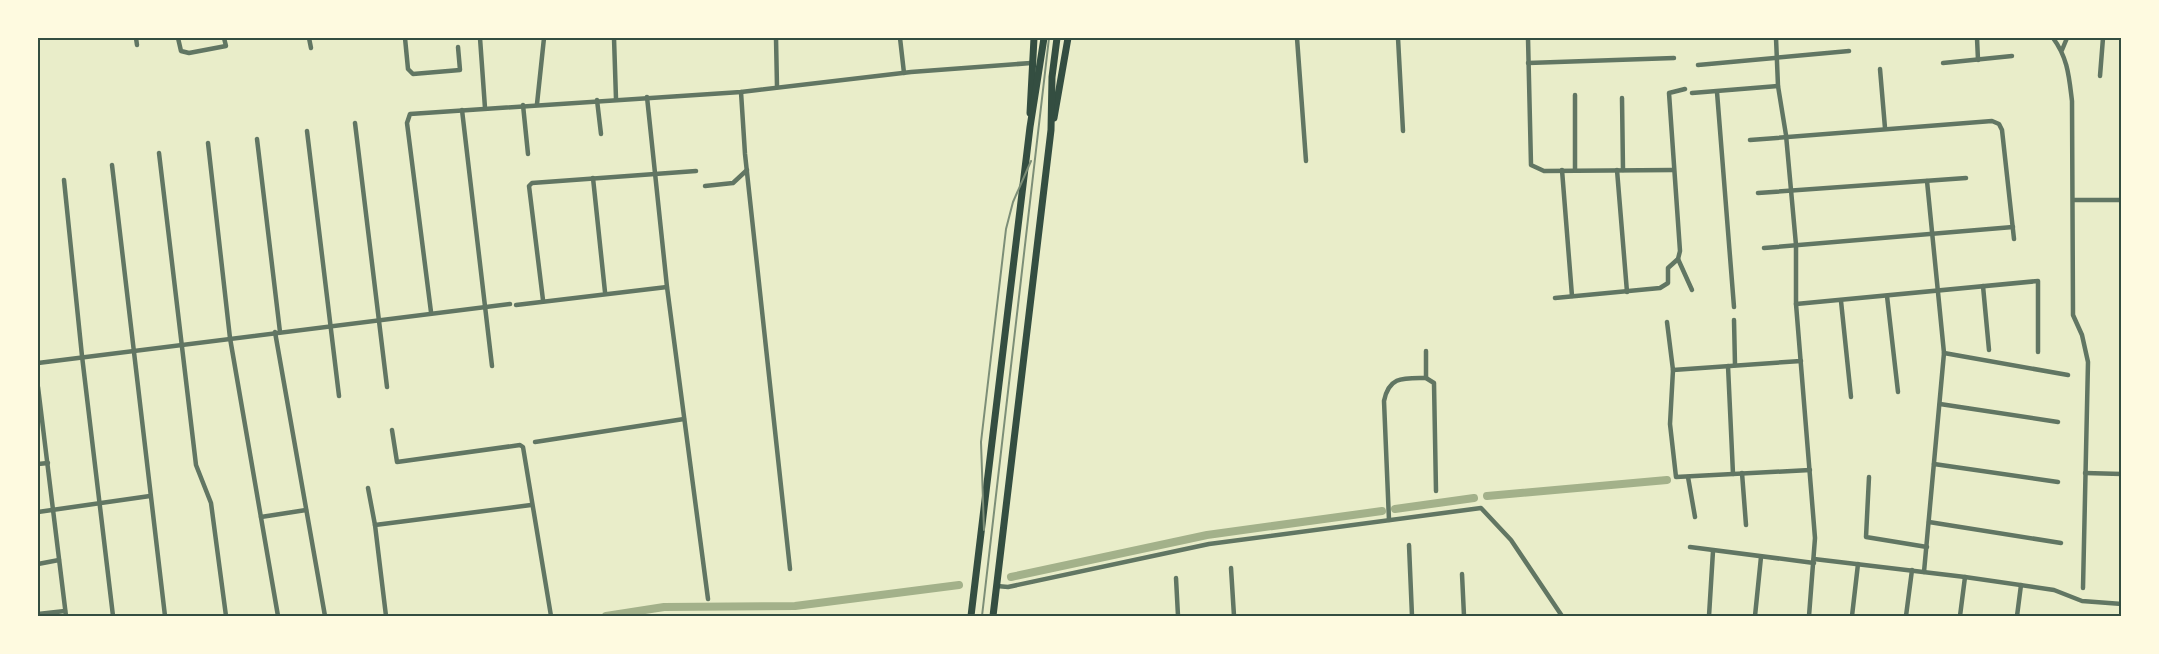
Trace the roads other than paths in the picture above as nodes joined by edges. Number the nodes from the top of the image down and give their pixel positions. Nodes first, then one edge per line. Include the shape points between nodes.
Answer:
1 (136, 38) edge
2 (178, 38) edge
3 (224, 38) edge
4 (309, 38) edge
5 (405, 38) edge
6 (480, 38) edge
7 (544, 38) edge
8 (614, 38) edge
9 (776, 38) edge
10 (900, 38) edge
11 (1034, 38) edge
12 (1044, 38) edge
13 (1057, 38) edge
14 (1068, 38) edge
15 (1297, 38) edge
16 (1398, 38) edge
17 (1528, 38) edge
18 (1776, 38) edge
19 (1977, 38) edge
20 (2053, 38) edge
21 (2067, 38) edge
22 (2103, 38) edge
23 (137, 45) dead end
24 (458, 46) dead end
25 (311, 48) dead end
26 (2062, 50) junction
27 (1849, 51) dead end
28 (2012, 56) dead end
29 (1674, 58) dead end
30 (1777, 58) junction
31 (1978, 60) junction
32 (1031, 63) junction
33 (1528, 63) junction
34 (1943, 63) dead end
35 (1698, 65) dead end
36 (1880, 69) dead end
37 (904, 73) junction
38 (2100, 76) dead end
39 (1778, 86) junction
40 (777, 87) junction
41 (1685, 89) dead end
42 (741, 92) junction
43 (1717, 92) junction
44 (1692, 93) dead end
45 (1575, 95) dead end
46 (647, 97) junction
47 (1622, 98) dead end
48 (616, 99) junction
49 (597, 100) junction
50 (537, 104) junction
51 (523, 105) junction
52 (485, 108) junction
53 (462, 110) junction
54 (355, 123) dead end
55 (1030, 127) junction
56 (1885, 128) junction
57 (1051, 130) junction
58 (307, 131) dead end
59 (1403, 131) dead end
60 (601, 134) dead end
61 (1786, 135) junction
62 (257, 139) dead end
63 (1750, 140) dead end
64 (208, 143) dead end
65 (159, 153) dead end
66 (528, 154) dead end
67 (1306, 161) dead end
68 (112, 165) dead end
69 (747, 170) junction
70 (1562, 170) junction
71 (1575, 170) junction
72 (1617, 170) junction
73 (1623, 170) junction
74 (1673, 170) junction
75 (696, 171) dead end
76 (655, 174) junction
77 (593, 178) junction
78 (1965, 178) dead end
79 (64, 180) dead end
80 (1927, 181) junction
81 (705, 186) dead end
82 (1791, 191) junction
83 (1758, 193) dead end
84 (2074, 200) junction
85 (2121, 200) edge
86 (2013, 227) junction
87 (1932, 234) junction
88 (2014, 239) dead end
89 (1796, 245) junction
90 (1764, 248) dead end
91 (1678, 259) junction
92 (1983, 286) junction
93 (667, 287) junction
94 (1938, 289) junction
95 (1692, 290) dead end
96 (605, 292) junction
97 (1627, 292) junction
98 (1572, 296) junction
99 (1887, 296) junction
100 (1555, 298) dead end
101 (543, 300) junction
102 (1841, 301) junction
103 (1796, 304) junction
104 (484, 307) junction
105 (1734, 307) dead end
106 (431, 312) junction
107 (377, 319) junction
108 (1734, 320) dead end
109 (1667, 322) dead end
110 (329, 325) junction
111 (277, 332) junction
112 (230, 338) junction
113 (180, 343) junction
114 (1989, 350) dead end
115 (132, 351) junction
116 (1426, 351) dead end
117 (2038, 352) dead end
118 (1944, 353) junction
119 (81, 356) junction
120 (1801, 361) junction
121 (38, 363) edge
122 (492, 366) dead end
123 (1728, 366) junction
124 (1736, 366) junction
125 (1673, 370) junction
126 (2068, 375) dead end
127 (1426, 378) junction
128 (38, 387) edge
129 (387, 387) dead end
130 (1898, 392) dead end
131 (339, 396) dead end
132 (1851, 397) dead end
133 (1940, 404) junction
134 (39, 413) edge
135 (684, 419) junction
136 (2058, 422) dead end
137 (392, 430) dead end
138 (535, 442) dead end
139 (48, 463) junction
140 (38, 464) edge
141 (1934, 465) junction
142 (1810, 470) junction
143 (1742, 473) junction
144 (2085, 473) junction
145 (1732, 474) junction
146 (2121, 474) edge
147 (1688, 477) junction
148 (1869, 477) dead end
149 (2058, 482) dead end
150 (368, 488) dead end
151 (1436, 491) dead end
152 (150, 496) junction
153 (100, 502) junction
154 (531, 505) junction
155 (53, 509) junction
156 (306, 510) junction
157 (38, 512) edge
158 (261, 517) junction
159 (1695, 517) dead end
160 (1389, 520) junction
161 (1929, 522) junction
162 (375, 525) junction
163 (1746, 525) dead end
164 (2061, 543) dead end
165 (1409, 545) dead end
166 (1690, 547) dead end
167 (1928, 548) junction
168 (1713, 551) junction
169 (1761, 557) junction
170 (59, 560) junction
171 (1814, 561) junction
172 (38, 564) edge
173 (1858, 564) junction
174 (1231, 568) dead end
175 (790, 569) dead end
176 (1912, 570) junction
177 (1924, 572) junction
178 (1462, 574) dead end
179 (1965, 577) junction
180 (1176, 579) dead end
181 (2021, 585) junction
182 (997, 586) junction
183 (2083, 588) dead end
184 (708, 599) dead end
185 (2121, 604) edge
186 (38, 614) edge
187 (66, 614) edge
188 (113, 616) edge
189 (165, 616) edge
190 (226, 616) edge
191 (278, 616) edge
192 (325, 616) edge
193 (386, 616) edge
194 (551, 616) edge
195 (971, 616) edge
196 (993, 616) edge
197 (1178, 616) edge
198 (1234, 616) edge
199 (1412, 616) edge
200 (1464, 616) edge
201 (1562, 616) edge
202 (1709, 616) edge
203 (1755, 616) edge
204 (1809, 616) edge
205 (1852, 616) edge
206 (1906, 616) edge
207 (1960, 616) edge
208 (2017, 616) edge

1 - 23 street
2 - 3 street via 181,51 189,53 226,46
4 - 25 street
5 - 24 street via 408,69 413,74 460,70
6 - 52 street
7 - 50 street
8 - 48 street
9 - 40 street
10 - 37 street
11 - 32 main road
12 - 55 main road
13 - 57 main road
14 - 57 main road
15 - 67 street
16 - 59 street
17 - 33 street
18 - 30 street
19 - 31 street
20 - 26 street
21 - 26 street
22 - 38 street
26 - 84 street via 2069,70 2072,101
27 - 30 street
28 - 31 street
29 - 33 street
30 - 35 street
30 - 39 street
31 - 34 street
32 - 37 street
32 - 55 main road
33 - 70 street via 1530,165 1536,170
36 - 56 street
37 - 40 street
39 - 43 street
39 - 61 street
40 - 42 street
41 - 74 street via 1669,93
42 - 46 street
42 - 69 street
43 - 44 street
43 - 105 street
45 - 71 street
46 - 48 street
46 - 76 street
47 - 73 street
48 - 49 street
49 - 50 street
49 - 60 street
50 - 51 street
51 - 52 street
51 - 66 street
52 - 53 street
53 - 104 street
53 - 106 street via 410,114 407,123
54 - 107 street
55 - 195 main road
56 - 61 street
56 - 86 street via 1999,123
57 - 182 main road
58 - 110 street
61 - 63 street
61 - 82 street
62 - 111 street
64 - 112 street
65 - 113 street
68 - 115 street
69 - 81 street via 733,183
69 - 175 street
70 - 71 street
70 - 98 street
71 - 72 street
72 - 73 street
72 - 97 street
73 - 74 street
74 - 91 street
75 - 76 street
76 - 77 street
76 - 93 street
77 - 96 street
77 - 101 street via 528,186
78 - 80 street
79 - 119 street
80 - 82 street
80 - 87 street
82 - 83 street
82 - 89 street
84 - 85 street
84 - 144 street via 2073,315 2088,362
86 - 87 street
86 - 88 street
87 - 89 street
87 - 94 street
89 - 90 street
89 - 103 street
91 - 95 street
91 - 97 street via 1668,268 1665,286
92 - 94 street
92 - 114 street
92 - 117 street via 2038,281
93 - 96 street
93 - 135 street
94 - 99 street
94 - 118 street
96 - 101 street
97 - 98 street
98 - 100 street
99 - 102 street
99 - 130 street
101 - 104 street
102 - 103 street
102 - 132 street
103 - 120 street
104 - 106 street
104 - 122 street
106 - 107 street
107 - 110 street
107 - 129 street
108 - 124 street
109 - 125 street
110 - 111 street
110 - 131 street
111 - 112 street
111 - 156 street
112 - 113 street
112 - 158 street
113 - 115 street
113 - 190 street via 196,465 211,503
115 - 119 street
115 - 152 street
116 - 127 street
118 - 126 street
118 - 133 street
119 - 121 street
119 - 153 street
120 - 124 street
120 - 142 street
123 - 124 street
123 - 125 street
123 - 145 street
125 - 147 street via 1670,424 1676,477
127 - 151 street via 1434,383
127 - 160 street via 1392,381 1386,393 1384,449
128 - 134 street
133 - 136 street
133 - 141 street
134 - 139 street
135 - 138 street
135 - 184 street
137 - 154 street via 397,462 520,445
139 - 140 street
139 - 155 street
141 - 149 street
141 - 161 street
142 - 143 street
142 - 171 street
143 - 145 street
143 - 163 street
144 - 146 street
144 - 183 street
145 - 147 street
147 - 159 street
148 - 167 street via 1866,537
150 - 162 street
152 - 153 street
152 - 189 street
153 - 155 street
153 - 188 street
154 - 162 street
154 - 194 street
155 - 157 street
155 - 170 street
156 - 158 street
156 - 192 street
158 - 191 street
160 - 182 street via 1209,544 1008,587
160 - 201 street via 1481,508 1511,540
161 - 164 street
161 - 167 street
162 - 193 street
165 - 199 street
166 - 168 street
167 - 177 street
168 - 169 street
168 - 202 street
169 - 171 street
169 - 203 street
170 - 172 street
170 - 187 street
171 - 173 street
171 - 204 street
173 - 176 street
173 - 205 street
174 - 198 street
176 - 177 street
176 - 206 street
177 - 179 street
178 - 200 street
179 - 181 street
179 - 207 street
180 - 197 street
181 - 185 street via 2054,590 2082,601
181 - 208 street
182 - 196 main road
186 - 187 street

